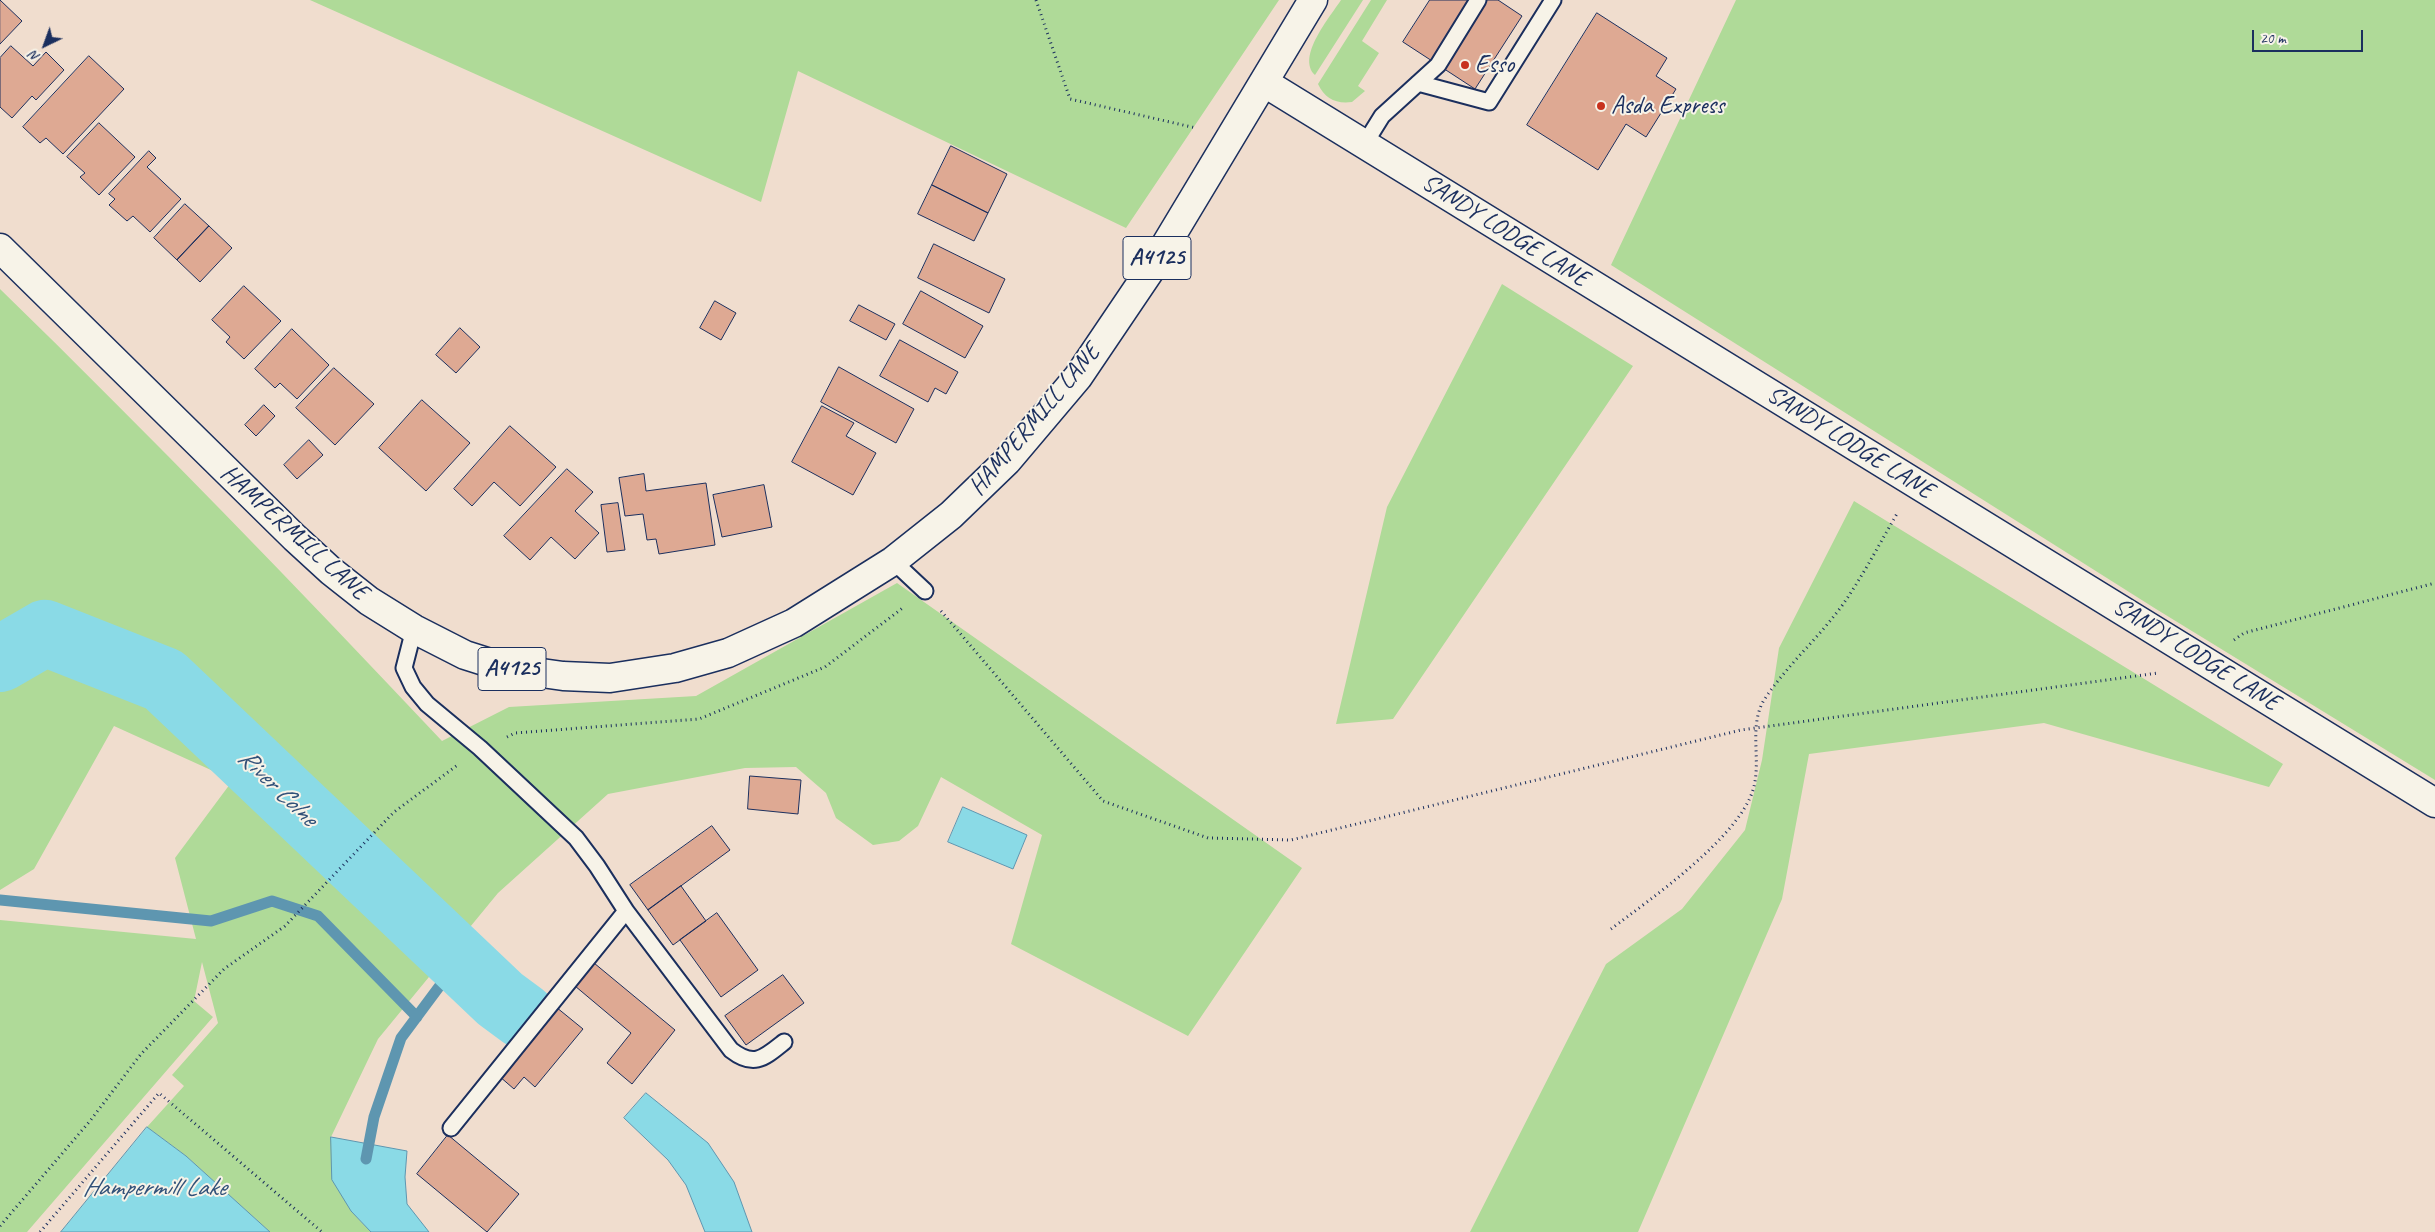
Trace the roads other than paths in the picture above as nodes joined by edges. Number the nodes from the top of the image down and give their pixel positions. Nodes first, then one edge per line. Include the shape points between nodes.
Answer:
1 (1313, 0) edge
2 (1478, 0) edge
3 (1553, 0) edge
4 (1418, 82) junction
5 (1265, 83) junction
6 (1364, 144) junction
7 (0, 248) edge
8 (893, 561) junction
9 (925, 591) road end
10 (414, 629) junction
11 (2435, 804) edge
12 (626, 911) junction
13 (784, 1042) dead end
14 (451, 1128) dead end

1 - 5 main road, A4125
2 - 4 lane via 1438,64
3 - 4 lane via 1489,102
4 - 6 lane via 1382,116
5 - 6 main road, SANDY LODGE LANE
5 - 8 main road, HAMPERMILL LANE / A4125 via 1153,266 1078,377 1000,468 951,515
6 - 11 main road, SANDY LODGE LANE
7 - 10 main road, HAMPERMILL LANE / A4125 via 295,538 370,601
8 - 9 lane
8 - 10 main road, HAMPERMILL LANE / A4125 via 794,623 728,652 675,668 610,678 563,676 506,668 465,655
10 - 12 lane via 404,668 413,687 427,704 480,748 576,838
12 - 13 lane via 731,1050 741,1058 754,1061
12 - 14 lane

